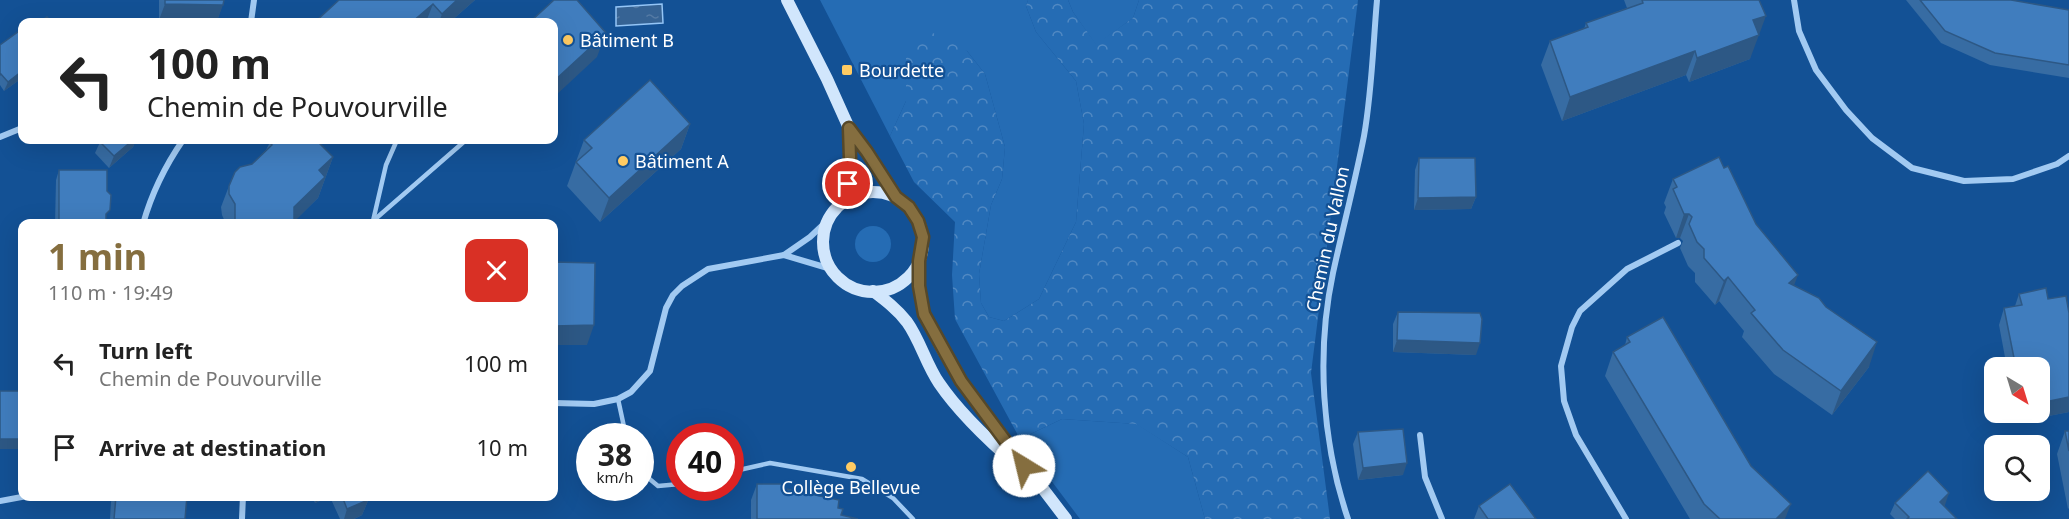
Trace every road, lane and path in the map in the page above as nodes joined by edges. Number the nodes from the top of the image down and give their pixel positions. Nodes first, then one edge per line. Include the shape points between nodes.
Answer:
1 (254, 0) edge
2 (787, 0) edge
3 (1377, 0) edge
4 (1794, 0) edge
5 (252, 18) edge
6 (849, 128) junction
7 (18, 130) edge
8 (0, 137) edge
9 (180, 144) edge
10 (395, 144) edge
11 (461, 144) edge
12 (2069, 156) edge
13 (896, 197) junction
14 (842, 203) junction
15 (145, 219) edge
16 (374, 219) edge
17 (376, 219) edge
18 (827, 221) junction
19 (1678, 243) dead end
20 (784, 255) junction
21 (919, 261) junction
22 (831, 269) junction
23 (873, 291) junction
24 (618, 399) junction
25 (558, 403) edge
26 (623, 423) edge
27 (1420, 435) dead end
28 (744, 469) edge
29 (1035, 480) junction
30 (18, 498) edge
31 (0, 501) edge
32 (243, 501) edge
33 (242, 519) edge
34 (913, 519) edge
35 (1066, 519) edge
36 (1348, 519) edge
37 (1442, 519) edge
38 (1626, 519) edge

1 - 5 street
2 - 6 street
3 - 36 street, Chemin du Vallon via 1364,133 1325,326 1324,410 1338,488
4 - 12 street via 1799,31 1816,70 1872,138 1912,168 1964,181 2013,179
6 - 13 street
6 - 14 street via 848,184
7 - 8 street
9 - 15 street via 165,166
10 - 16 lane via 386,165
11 - 17 lane
13 - 14 street via 874,192
13 - 21 street via 918,221 923,237
14 - 18 street
18 - 20 street
18 - 22 street via 823,245
19 - 38 street via 1627,269 1580,311 1561,366 1564,401 1576,435
20 - 22 street
20 - 24 street via 708,269 682,286 666,308 650,371 631,392
21 - 23 street via 895,286
21 - 29 street via 924,314 942,349 961,381
22 - 23 street via 849,285
23 - 29 street via 907,323 953,402
24 - 25 street via 594,405
24 - 26 lane
27 - 37 street via 1425,477
28 - 34 lane via 770,463 862,479 892,498
29 - 35 street
30 - 31 street
32 - 33 street

